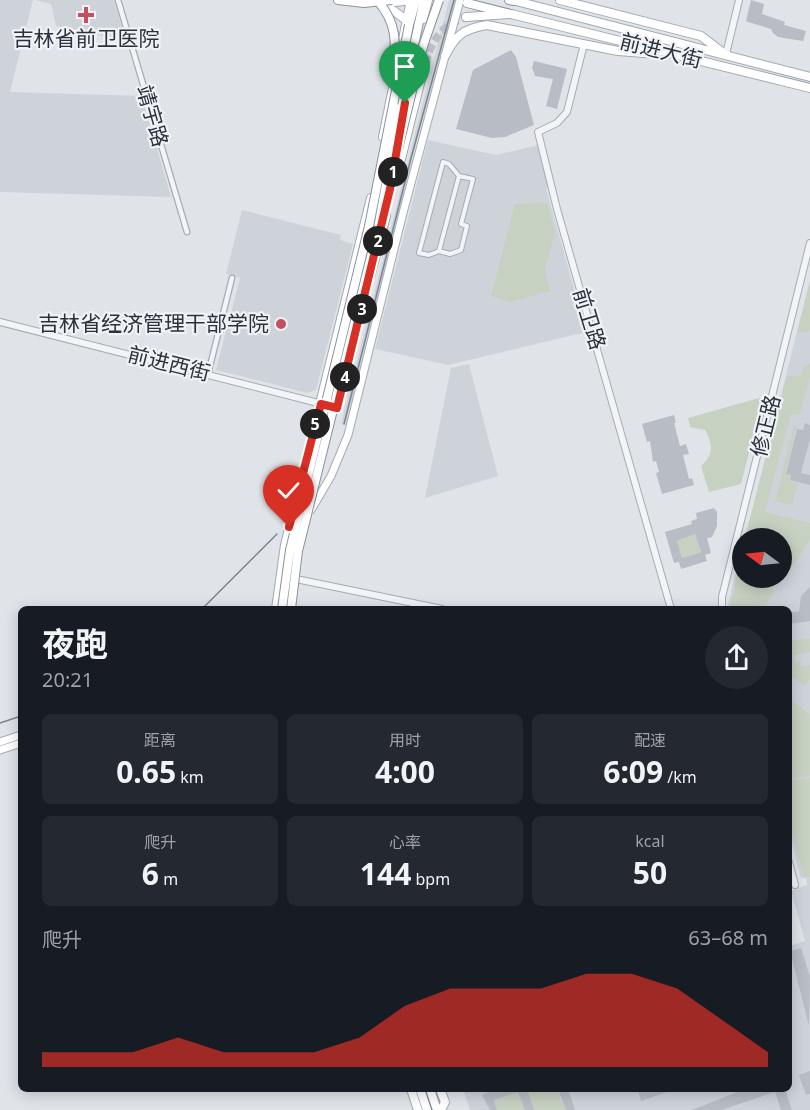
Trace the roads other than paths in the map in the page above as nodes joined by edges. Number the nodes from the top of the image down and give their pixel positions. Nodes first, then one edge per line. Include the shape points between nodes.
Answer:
1 (118, 0) edge
2 (338, 0) edge
3 (365, 0) edge
4 (392, 0) edge
5 (413, 0) edge
6 (426, 0) edge
7 (439, 0) edge
8 (511, 0) edge
9 (560, 0) edge
10 (739, 0) edge
11 (376, 1) edge
12 (464, 2) edge
13 (511, 14) junction
14 (466, 17) tunnel mouth
15 (406, 20) junction
16 (584, 44) junction
17 (726, 54) junction
18 (445, 56) junction
19 (681, 56) junction
20 (425, 63) tunnel mouth
21 (810, 77) edge
22 (810, 88) edge
23 (391, 108) junction
24 (459, 176) junction
25 (378, 228) junction
26 (187, 232) dead end
27 (810, 243) edge
28 (439, 251) junction
29 (232, 278) dead end
30 (367, 287) junction
31 (0, 322) edge
32 (208, 374) junction
33 (321, 404) junction
34 (337, 408) junction
35 (311, 510) junction
36 (296, 579) junction
37 (276, 606) edge
38 (282, 606) edge
39 (293, 606) edge
40 (293, 606) edge
41 (426, 606) edge
42 (670, 606) edge
43 (722, 606) edge
44 (18, 736) edge
45 (0, 742) edge
46 (18, 744) edge
47 (0, 750) edge
48 (792, 874) edge
49 (795, 885) dead end
50 (412, 1092) edge
51 (421, 1092) edge
52 (432, 1092) edge
53 (440, 1092) edge
54 (441, 1108) edge
55 (418, 1110) edge
56 (427, 1110) edge

1 - 26 street, 靖宇路
2 - 4 main road, bridge
3 - 11 main road
5 - 11 main road via 397,4
5 - 15 main road
5 - 23 main road, bridge
6 - 25 main road, bridge via 400,108
6 - 30 main road
7 - 25 main road, bridge
8 - 17 main road, 前进大街
9 - 17 main road via 701,36
10 - 17 street
11 - 15 main road
11 - 23 main road, bridge via 390,17 395,33
12 - 13 main road, 前进大街
12 - 18 main road
13 - 14 main road
13 - 19 main road, 前进大街
15 - 33 main road via 376,177
16 - 18 main road via 487,24 468,28 454,39
16 - 19 main road
16 - 42 street, 前卫路 via 567,112 557,123 538,132
17 - 21 main road, 前进大街
18 - 35 main road via 348,435
19 - 22 main road, 前进大街
20 - 30 main road
23 - 38 main road, bridge via 369,226 290,549
24 - 28 street
24 - 28 street via 473,179 461,224 467,226 461,250 450,254
24 - 28 street via 443,162 419,253
25 - 39 main road, bridge via 298,551 292,581
27 - 43 street, 修正路
29 - 32 street
30 - 34 main road
31 - 32 street, 前进西街
32 - 33 street, 前进西街
33 - 34 street, 前进西街
33 - 37 main road via 285,545
34 - 35 main road
35 - 36 main road
36 - 40 main road
36 - 41 street
44 - 45 main road
46 - 47 main road
48 - 49 street
50 - 55 main road
51 - 56 main road
52 - 54 main road
53 - 54 main road

